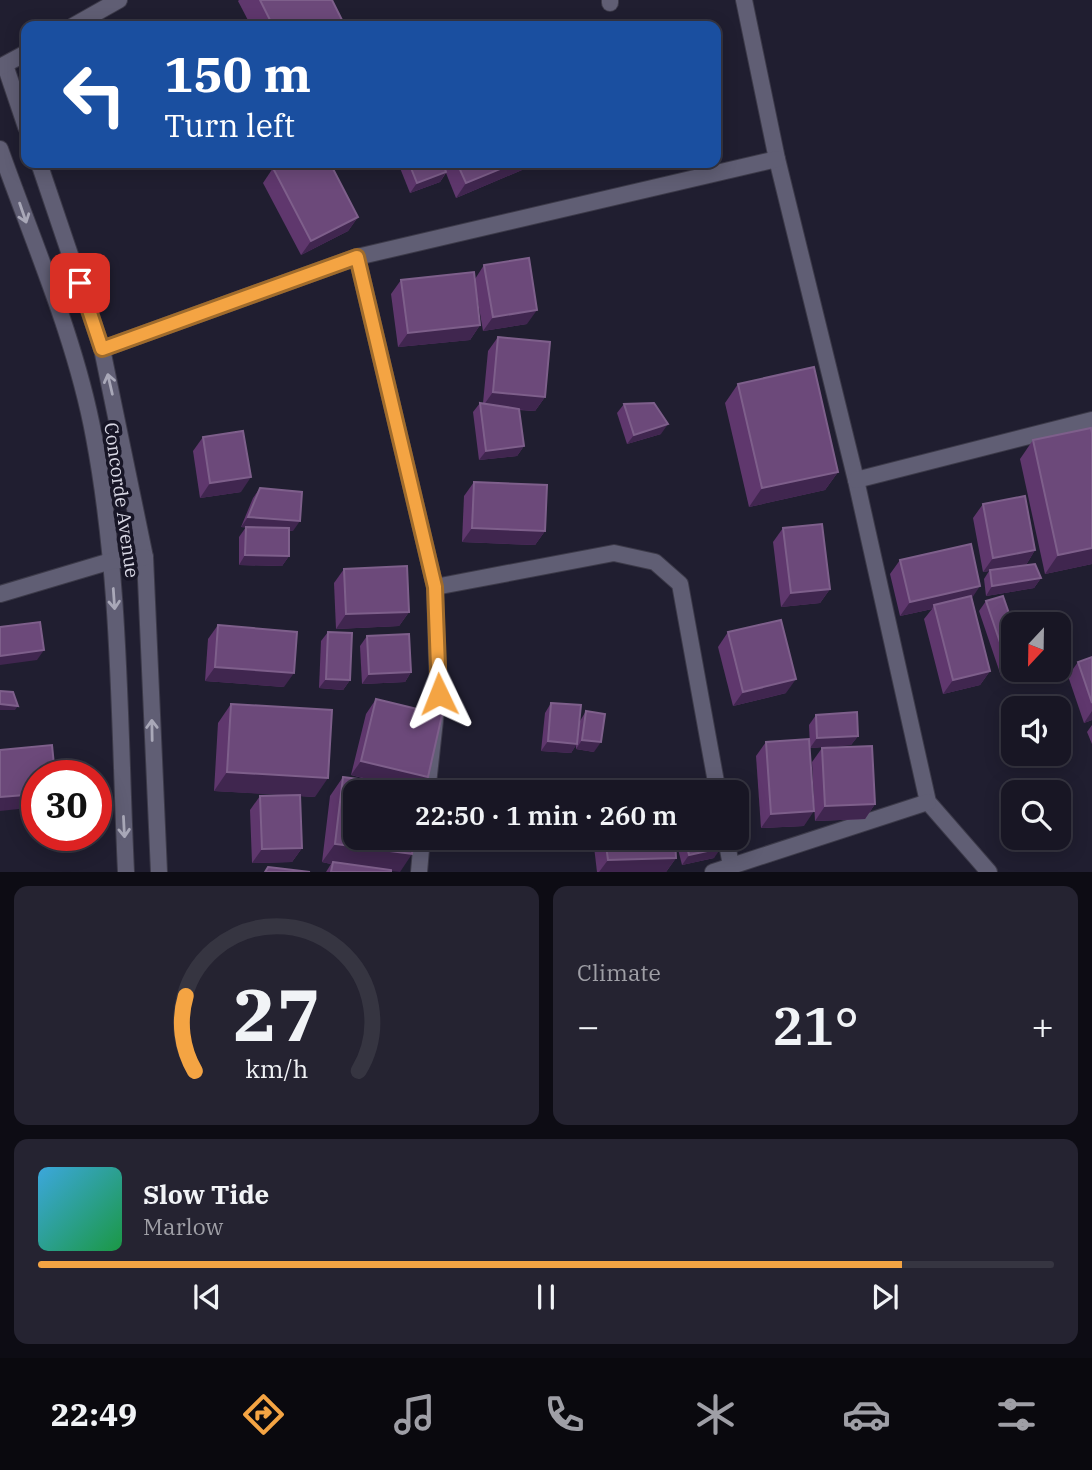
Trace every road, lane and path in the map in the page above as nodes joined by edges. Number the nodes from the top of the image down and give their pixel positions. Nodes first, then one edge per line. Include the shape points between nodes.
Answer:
1 (119, 0) edge
2 (744, 0) edge
3 (82, 21) edge
4 (21, 56) edge
5 (2, 66) edge
6 (21, 114) edge
7 (0, 149) edge
8 (777, 159) junction
9 (41, 168) edge
10 (357, 257) junction
11 (102, 349) junction
12 (1092, 420) edge
13 (856, 480) junction
14 (145, 557) junction
15 (111, 561) junction
16 (435, 587) junction
17 (0, 594) edge
18 (429, 780) edge
19 (716, 780) edge
20 (928, 802) junction
21 (421, 850) edge
22 (728, 850) edge
23 (731, 866) junction
24 (126, 872) edge
25 (159, 872) edge
26 (419, 872) edge
27 (713, 872) edge
28 (989, 872) edge

1 - 3 street
2 - 8 street
4 - 5 street
5 - 6 street
7 -> 15 street, Concorde Avenue via 67,339 94,435
8 - 10 street
8 - 13 street
9 - 11 street, Concorde Avenue
10 - 11 street
10 - 16 street
14 -> 11 street, Concorde Avenue
12 - 13 street
13 - 20 street
14 - 15 street
25 -> 14 street, Concorde Avenue
15 - 17 street
15 -> 24 street, Concorde Avenue
16 - 18 street via 439,694
16 - 19 street via 614,553 655,562 680,584
20 - 23 street
20 - 28 street
21 - 26 street
22 - 23 street
23 - 27 street

